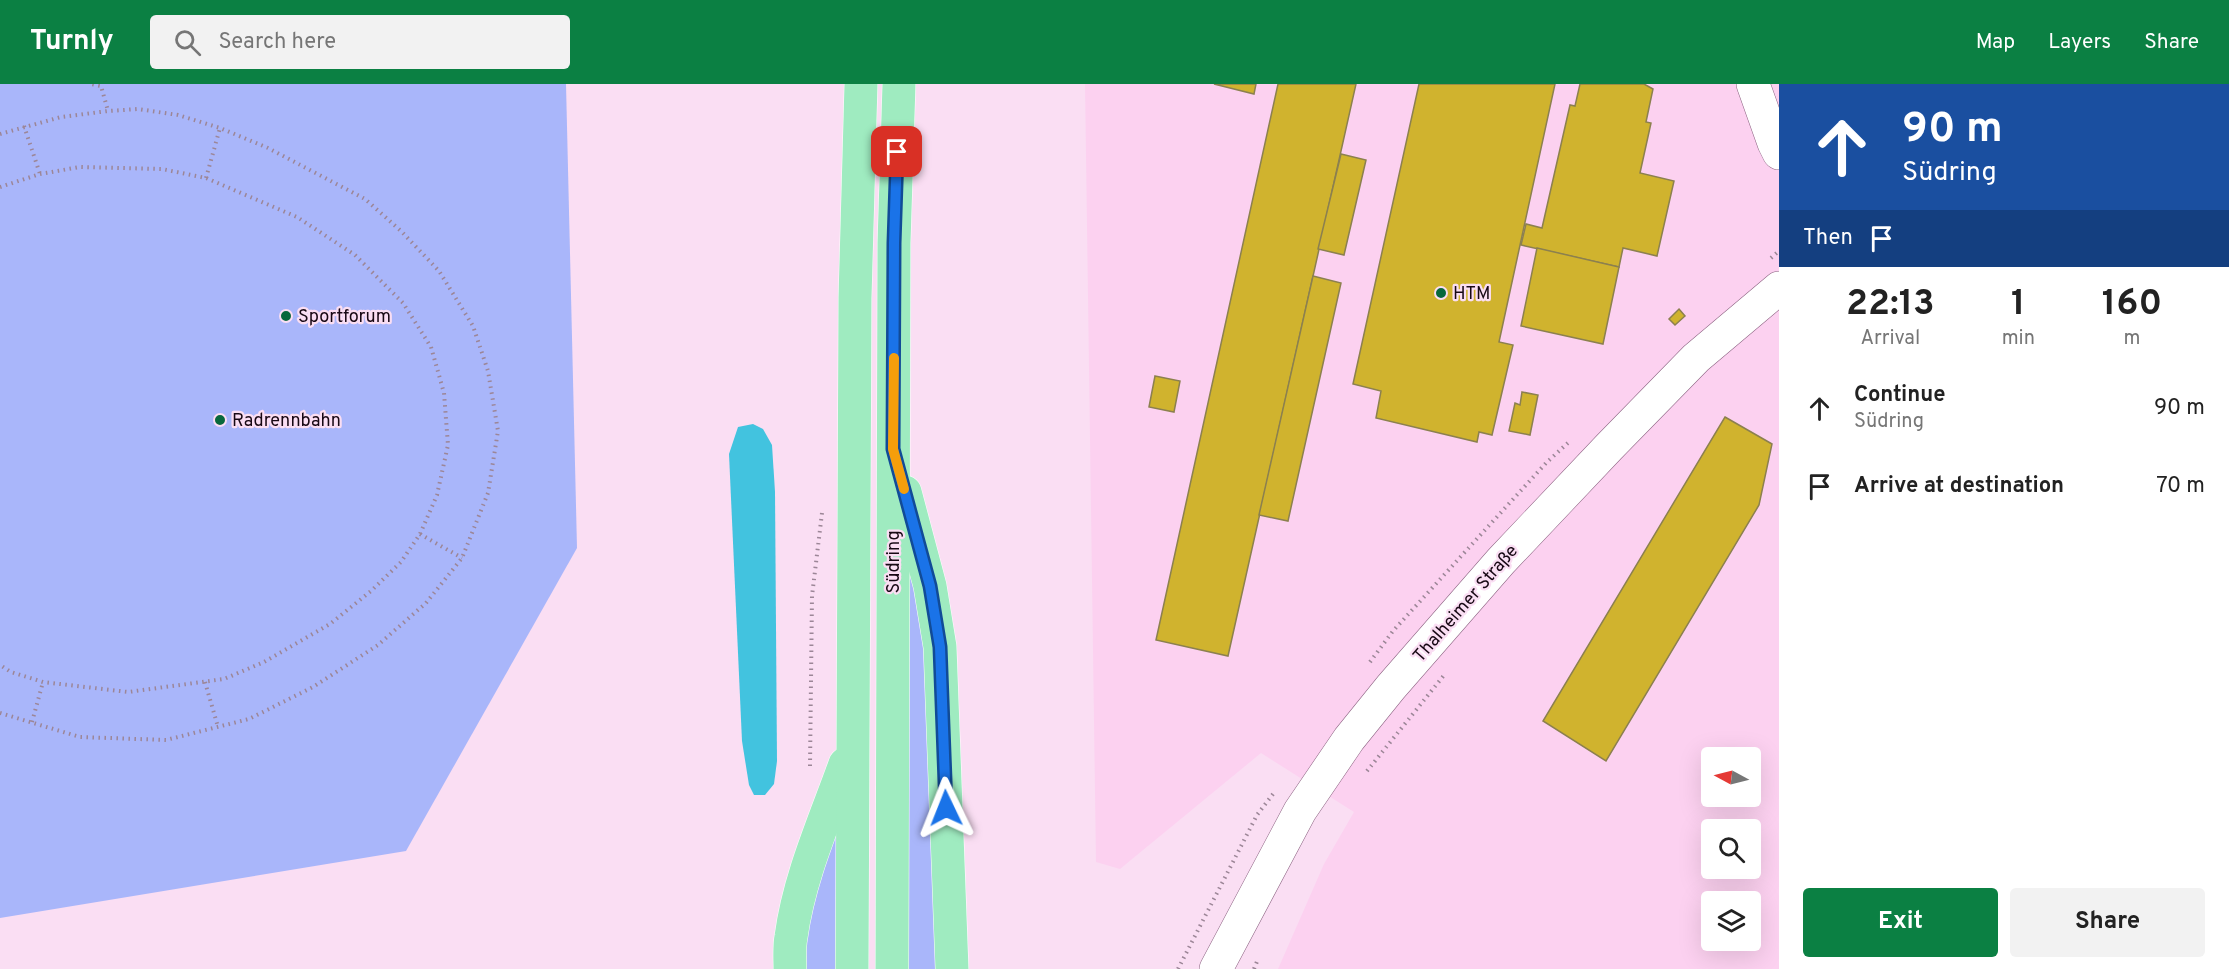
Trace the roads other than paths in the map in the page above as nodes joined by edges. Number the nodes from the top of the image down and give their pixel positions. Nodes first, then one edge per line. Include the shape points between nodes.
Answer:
1 (861, 84) edge
2 (899, 84) edge
3 (1753, 84) edge
4 (1779, 153) edge
5 (1779, 288) edge
6 (893, 449) junction
7 (853, 743) junction
8 (790, 969) edge
9 (852, 969) edge
10 (892, 969) edge
11 (952, 969) edge
12 (1216, 969) edge

1 - 7 main road via 855,298
2 - 6 main road, Südring
3 - 4 street
5 - 12 street, Thalheimer Straße via 1696,358 1616,440 1501,561 1391,687 1349,739 1300,811
6 - 10 main road, Südring
6 - 11 main road via 930,586 940,647
7 - 8 main road via 800,893 790,938
7 - 9 main road

